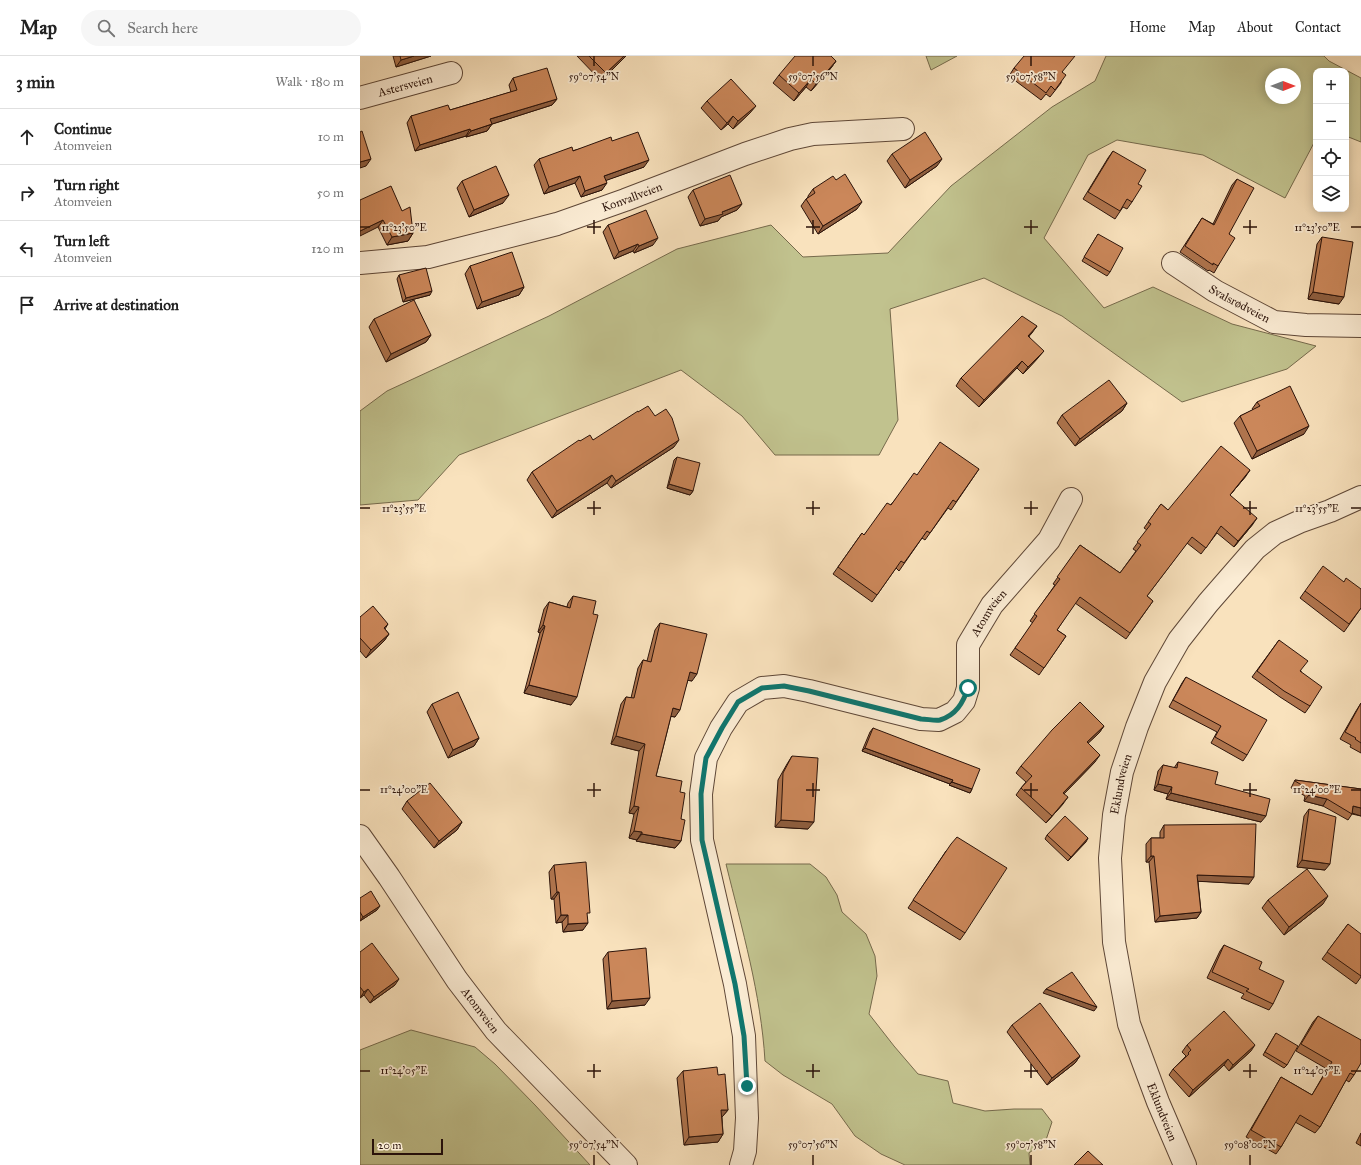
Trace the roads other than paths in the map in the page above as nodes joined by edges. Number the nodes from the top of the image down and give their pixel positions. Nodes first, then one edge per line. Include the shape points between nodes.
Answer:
1 (451, 73) dead end
2 (360, 98) edge
3 (903, 130) dead end
4 (360, 263) edge
5 (1173, 263) dead end
6 (1361, 326) edge
7 (1361, 496) edge
8 (1071, 499) dead end
9 (360, 836) edge
10 (626, 1165) edge
11 (741, 1165) edge
12 (1185, 1165) edge

1 - 2 street, Astersveien
3 - 4 street, Konvallveien via 813,134 790,139 556,224 428,257
5 - 6 street, Svalsrødveien via 1215,290 1274,322
7 - 12 street, Eklundveien via 1330,512 1275,533 1255,549 1228,580 1179,640 1155,682 1122,772 1110,858 1114,942 1129,1024
8 - 11 street, Atomveien via 1049,540 992,605 968,645 968,688 964,701 955,712 939,720 921,719 784,686 762,688 738,702 706,758 701,794 702,840 735,984 744,1036 747,1118 745,1151
9 - 10 street, Atomveien via 457,980 496,1031

